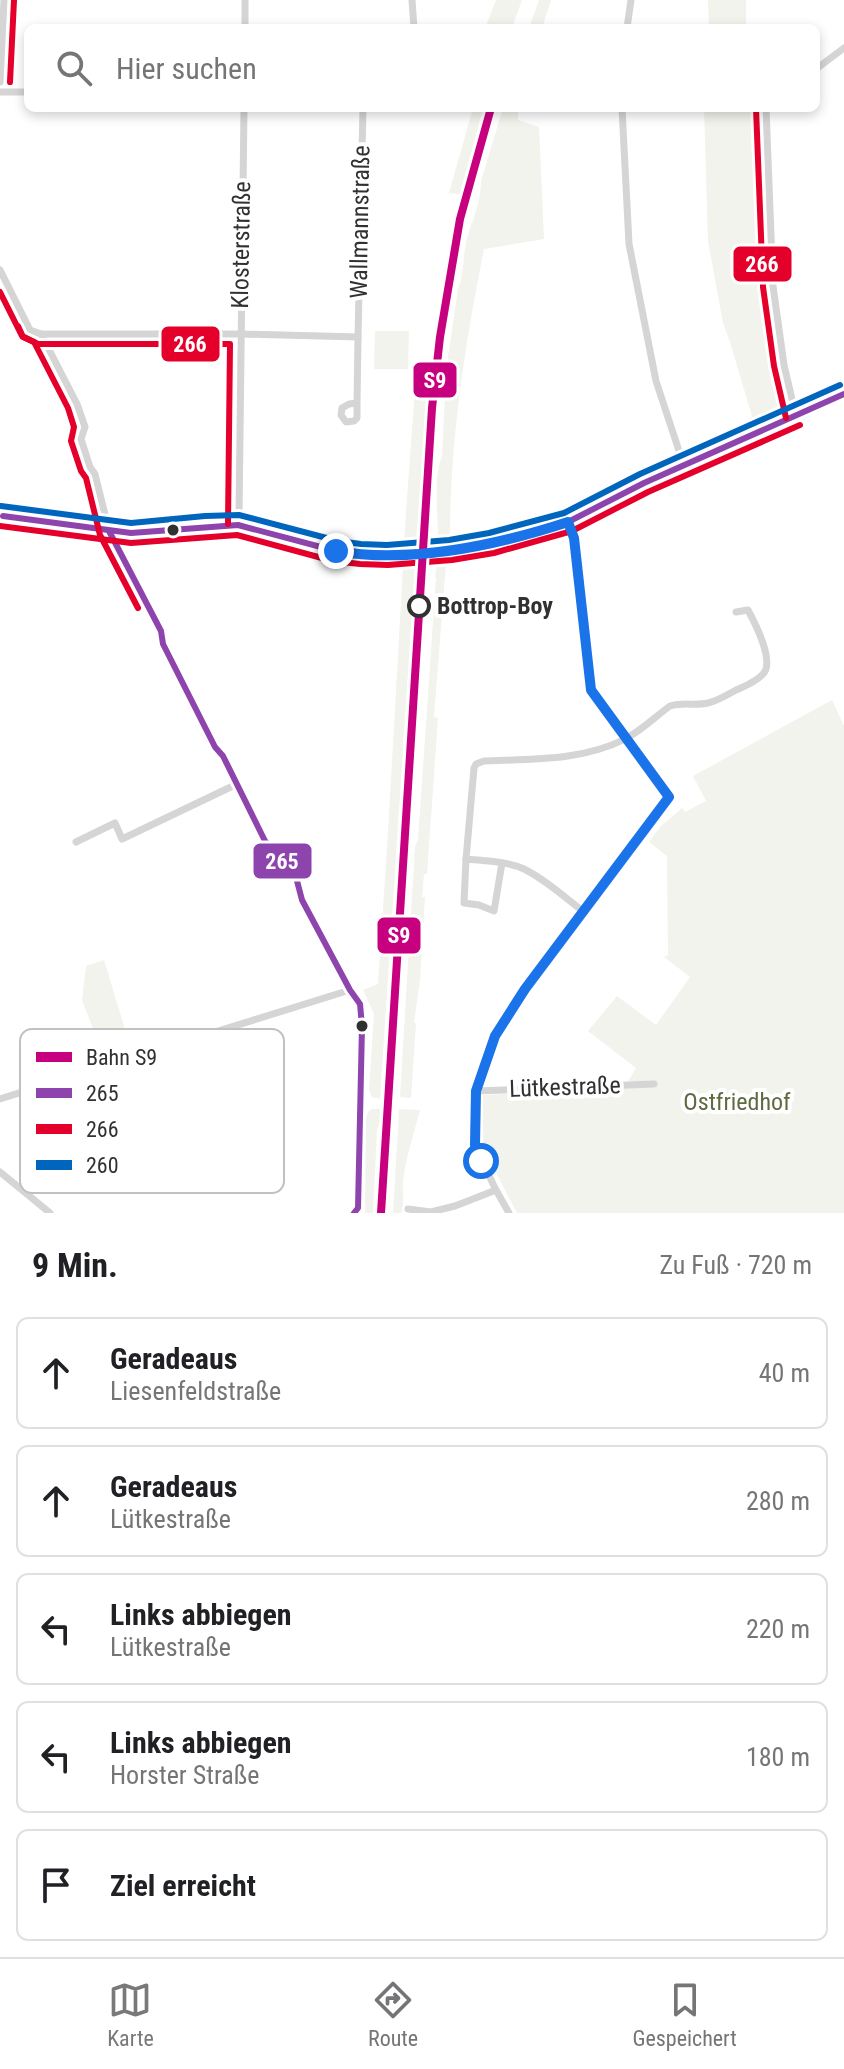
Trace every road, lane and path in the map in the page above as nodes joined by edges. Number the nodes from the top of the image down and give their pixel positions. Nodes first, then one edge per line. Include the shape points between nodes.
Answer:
1 (245, 0) edge
2 (412, 0) edge
3 (631, 0) edge
4 (2, 4) edge
5 (245, 24) edge
6 (414, 24) edge
7 (628, 24) edge
8 (844, 48) edge
9 (820, 66) edge
10 (0, 82) edge
11 (0, 92) edge
12 (24, 92) edge
13 (244, 112) edge
14 (363, 112) edge
15 (622, 112) edge
16 (766, 112) edge
17 (0, 270) edge
18 (41, 334) junction
19 (240, 334) junction
20 (358, 337) junction
21 (844, 394) edge
22 (357, 403) dead end
23 (796, 416) junction
24 (684, 466) junction
25 (0, 516) edge
26 (568, 522) junction
27 (238, 525) junction
28 (109, 531) junction
29 (736, 612) dead end
30 (627, 738) junction
31 (237, 784) junction
32 (76, 842) dead end
33 (466, 859) junction
34 (502, 863) junction
35 (583, 911) junction
36 (350, 990) junction
37 (225, 1029) edge
38 (654, 1084) dead end
39 (476, 1091) junction
40 (20, 1093) edge
41 (0, 1099) edge
42 (0, 1172) edge
43 (20, 1188) edge
44 (496, 1190) junction
45 (26, 1193) edge
46 (408, 1209) dead end
47 (50, 1213) edge
48 (354, 1213) edge
49 (509, 1213) edge

1 - 5 street
2 - 6 street
3 - 7 street
4 - 10 street
8 - 9 street
11 - 12 street
13 - 19 street, Klosterstraße
14 - 20 street, Wallmannstraße
15 - 24 street via 629,244 656,381
16 - 23 street via 773,286
17 - 18 street via 30,330
18 - 19 street
18 - 28 street via 85,427 81,439
19 - 20 street
19 - 27 street, Klosterstraße
20 - 22 street, Wallmannstraße
21 - 23 main road
23 - 24 main road
24 - 26 main road
25 - 28 main road
26 - 27 main road via 491,543 387,555 349,553
26 - 30 street, Lütkestraße via 591,690
27 - 28 main road
28 - 31 street
29 - 30 street via 748,610 757,627 765,652 764,674 708,703 670,706
30 - 33 street via 570,755 476,764
30 - 35 street, Lütkestraße via 669,797
31 - 32 street via 122,839 115,823
31 - 36 street via 257,828 301,884 302,900
33 - 34 street
33 - 34 street via 464,903 494,911
34 - 35 street via 530,872
35 - 39 street, Lütkestraße via 499,1028
36 - 37 street
36 - 48 street via 360,1004 362,1026
38 - 39 street, Lütkestraße
39 - 44 street, Lütkestraße via 475,1145
40 - 41 street
42 - 43 street
44 - 46 street via 431,1212
44 - 49 street, Lütkestraße
45 - 47 street

